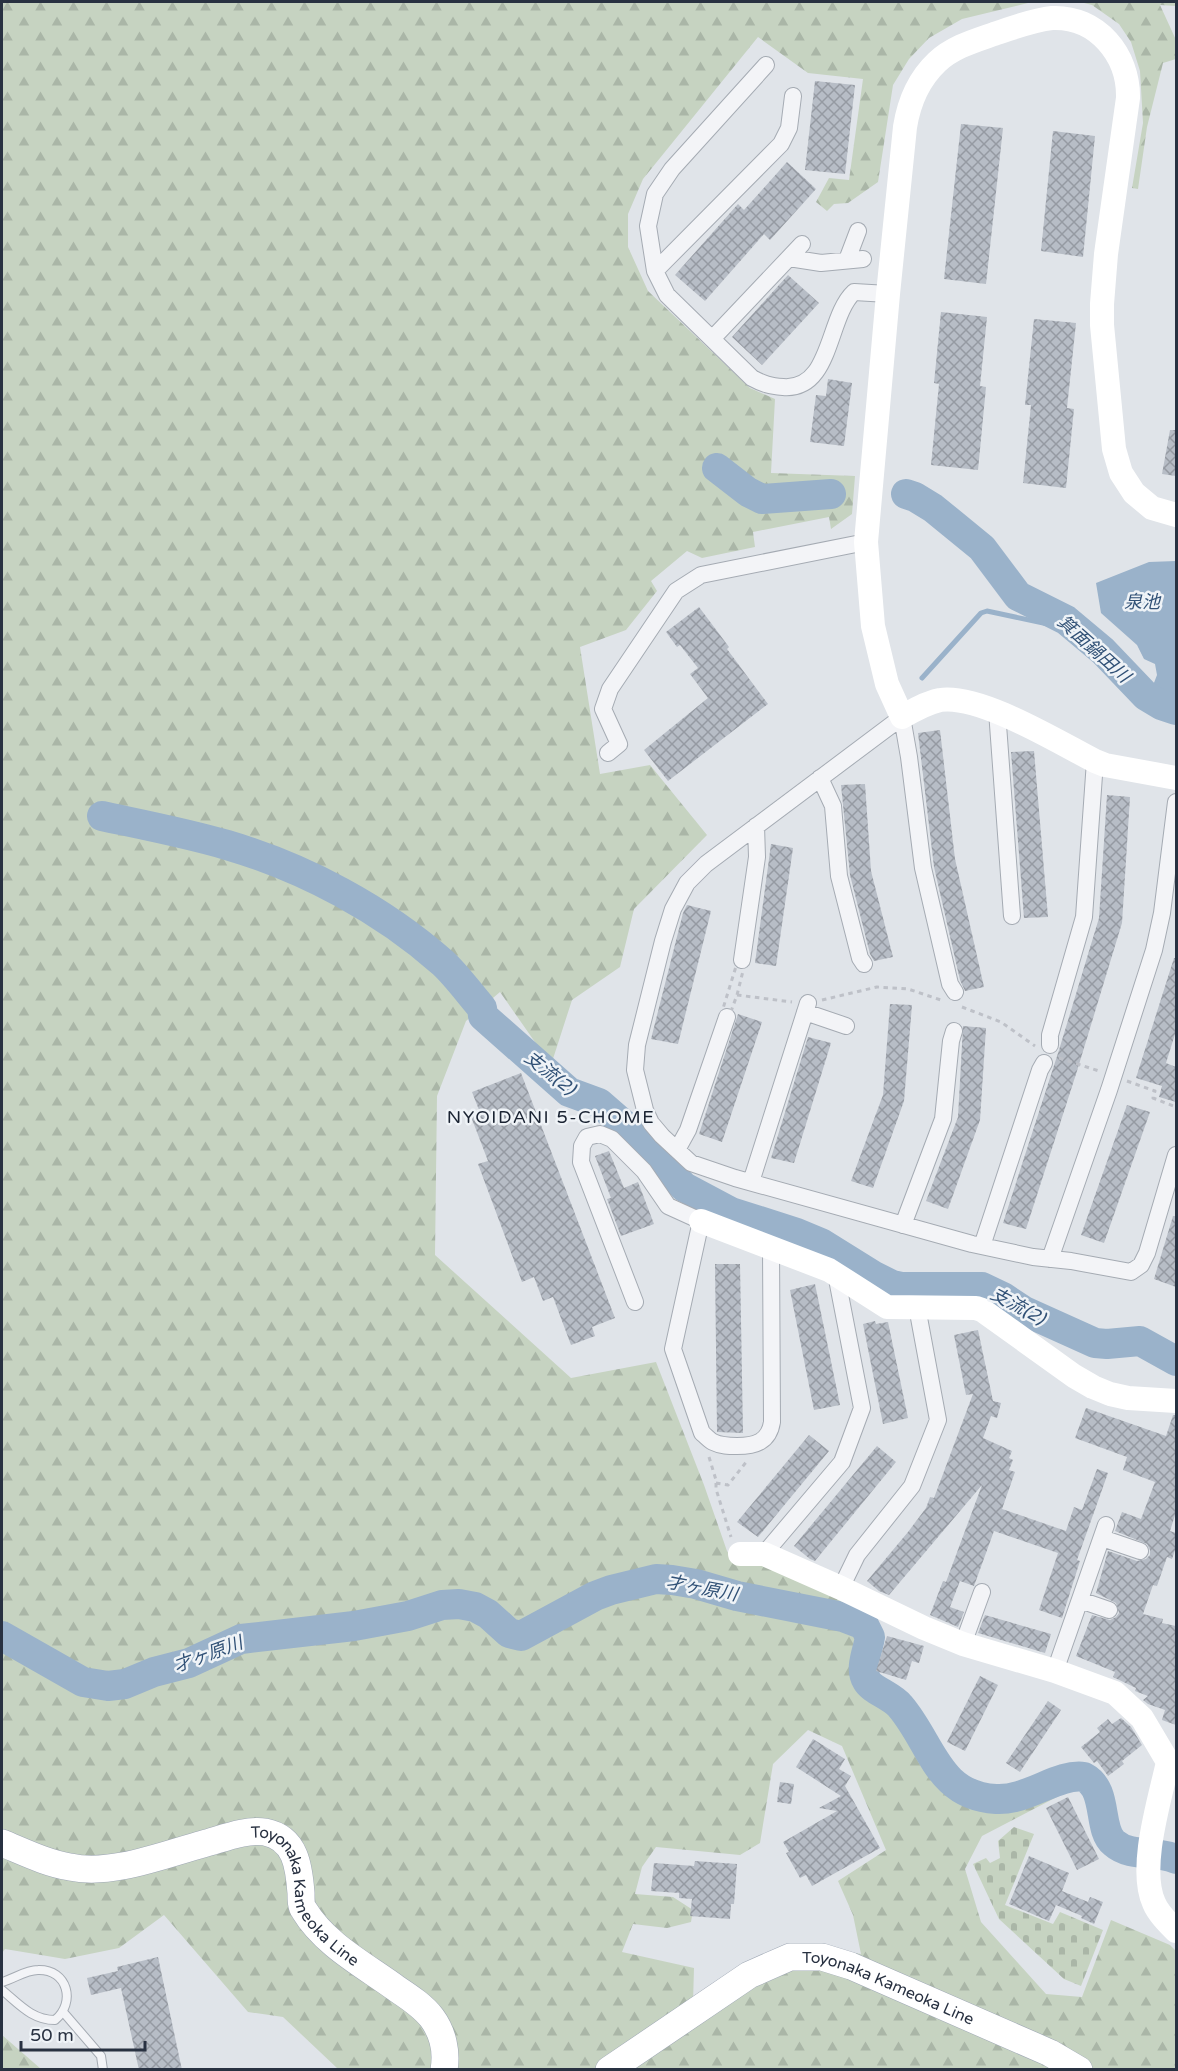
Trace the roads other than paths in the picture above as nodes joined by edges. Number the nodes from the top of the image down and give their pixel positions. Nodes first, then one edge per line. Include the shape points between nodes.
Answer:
1 (766, 65) dead end
2 (793, 96) dead end
3 (858, 231) dead end
4 (802, 244) dead end
5 (789, 258) junction
6 (656, 271) junction
7 (888, 294) junction
8 (712, 339) junction
9 (1176, 515) edge
10 (866, 542) junction
11 (997, 711) junction
12 (902, 717) junction
13 (608, 753) dead end
14 (1095, 761) junction
15 (820, 778) junction
16 (1176, 778) edge
17 (1176, 802) edge
18 (756, 826) junction
19 (1012, 916) dead end
20 (742, 960) road end
21 (864, 964) dead end
22 (955, 992) dead end
23 (727, 1017) road end
24 (846, 1026) dead end
25 (954, 1031) dead end
26 (1050, 1045) dead end
27 (1044, 1064) dead end
28 (677, 1150) junction
29 (1176, 1155) edge
30 (751, 1182) junction
31 (701, 1221) junction
32 (903, 1225) junction
33 (982, 1246) junction
34 (771, 1248) junction
35 (1050, 1259) junction
36 (836, 1274) junction
37 (635, 1302) dead end
38 (917, 1307) junction
39 (1176, 1401) edge
40 (1140, 1551) dead end
41 (740, 1554) road end
42 (764, 1554) junction
43 (841, 1588) junction
44 (982, 1592) dead end
45 (1080, 1600) junction
46 (1109, 1610) dead end
47 (963, 1644) junction
48 (1055, 1671) junction
49 (1172, 1766) edge
50 (2, 1843) edge
51 (1176, 1931) edge
52 (2, 1982) edge
53 (2, 1990) edge
54 (64, 2013) junction
55 (103, 2070) edge
56 (444, 2070) edge
57 (609, 2070) edge
58 (1079, 2070) edge

1 - 6 street via 672,169 655,194 648,226
2 - 6 street via 789,128 781,144
3 - 5 street via 855,260 823,255
4 - 5 street
5 - 8 street
6 - 8 street via 667,296
7 - 8 street via 854,292 845,301 820,367 803,384 789,388 767,386 752,378
7 - 9 street via 907,112 926,74 943,57 965,44 1031,22 1073,20 1102,35 1115,50 1128,84 1102,304 1114,449 1121,473 1134,493 1152,508
7 - 10 street
10 - 12 street via 873,626 887,684
10 - 13 street via 701,575 676,591 610,689 603,708 619,744
11 - 12 street via 978,703 942,700
11 - 14 street
11 - 19 street
12 - 15 street
12 - 22 street via 923,868
14 - 16 street
14 - 26 street via 1084,917
15 - 18 street
15 - 21 street via 833,806 839,876
17 - 35 street via 1154,950
18 - 20 street via 757,857
18 - 28 street via 699,869 679,895 639,1039 635,1070 645,1110 657,1131
23 - 28 street via 688,1130
24 - 30 street via 807,1008
25 - 32 street via 943,1119
27 - 33 street
28 - 30 street via 691,1163
29 - 35 street via 1147,1253 1137,1269 1131,1272
30 - 32 street
31 - 34 street
31 - 34 street via 673,1348 702,1433 724,1446 752,1446 767,1437 772,1422
31 - 37 street via 668,1206 644,1171 612,1139 600,1134 587,1137 581,1162
32 - 33 street
33 - 35 street
34 - 36 street
36 - 38 street via 887,1307
36 - 42 street via 862,1408 842,1462
38 - 39 street via 982,1310 1093,1387 1128,1398
38 - 43 street via 938,1420 912,1486 857,1555
40 - 45 street via 1104,1531
41 - 42 street
42 - 43 street
43 - 47 street
44 - 47 street
45 - 46 street
45 - 48 street
47 - 48 street
48 - 49 street via 1116,1694 1142,1718
49 - 51 street via 1156,1820 1148,1882 1154,1903
50 - 56 main road, Toyonaka Kameoka Line via 56,1864 98,1869 232,1836 273,1834 294,1852 302,1909 327,1938 432,2018 443,2039
52 - 54 lane via 36,1970 55,1974 68,1995
53 - 54 lane via 43,2020 55,2020
54 - 55 lane via 101,2056
57 - 58 main road, Toyonaka Kameoka Line via 749,1975 789,1957 822,1957 851,1966

